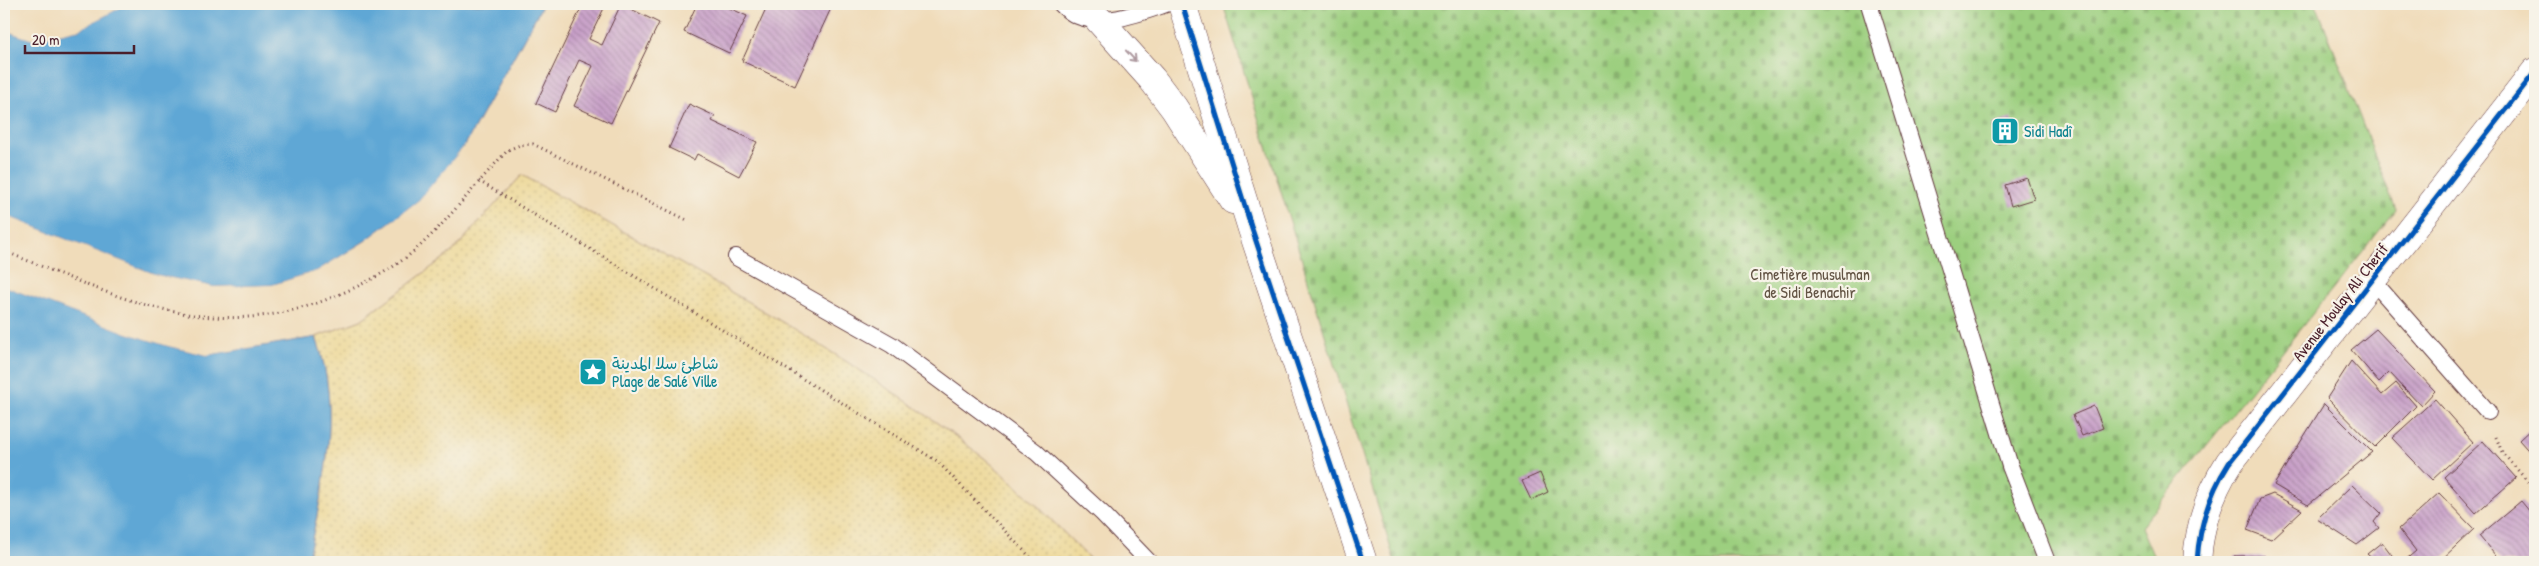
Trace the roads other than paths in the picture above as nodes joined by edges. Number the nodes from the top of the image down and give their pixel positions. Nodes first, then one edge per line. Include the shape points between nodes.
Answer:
1 (1061, 4) edge
2 (1166, 4) edge
3 (1182, 4) edge
4 (1869, 4) edge
5 (1098, 20) junction
6 (2535, 72) edge
7 (1252, 229) junction
8 (736, 257) dead end
9 (2373, 282) junction
10 (2488, 412) road end
11 (1149, 562) edge
12 (1363, 562) edge
13 (2047, 562) edge
14 (2197, 562) edge

1 - 5 lane via 1073,14
2 - 5 lane via 1138,14
3 - 7 street
4 - 13 lane via 2010,466
5 -> 7 street via 1174,108
6 - 9 street, Avenue Moulay Ali Cherif
7 - 12 street
8 - 11 lane via 892,345 1036,452
9 - 10 lane
9 - 14 street, Avenue Moulay Ali Cherif via 2214,486 2198,542

